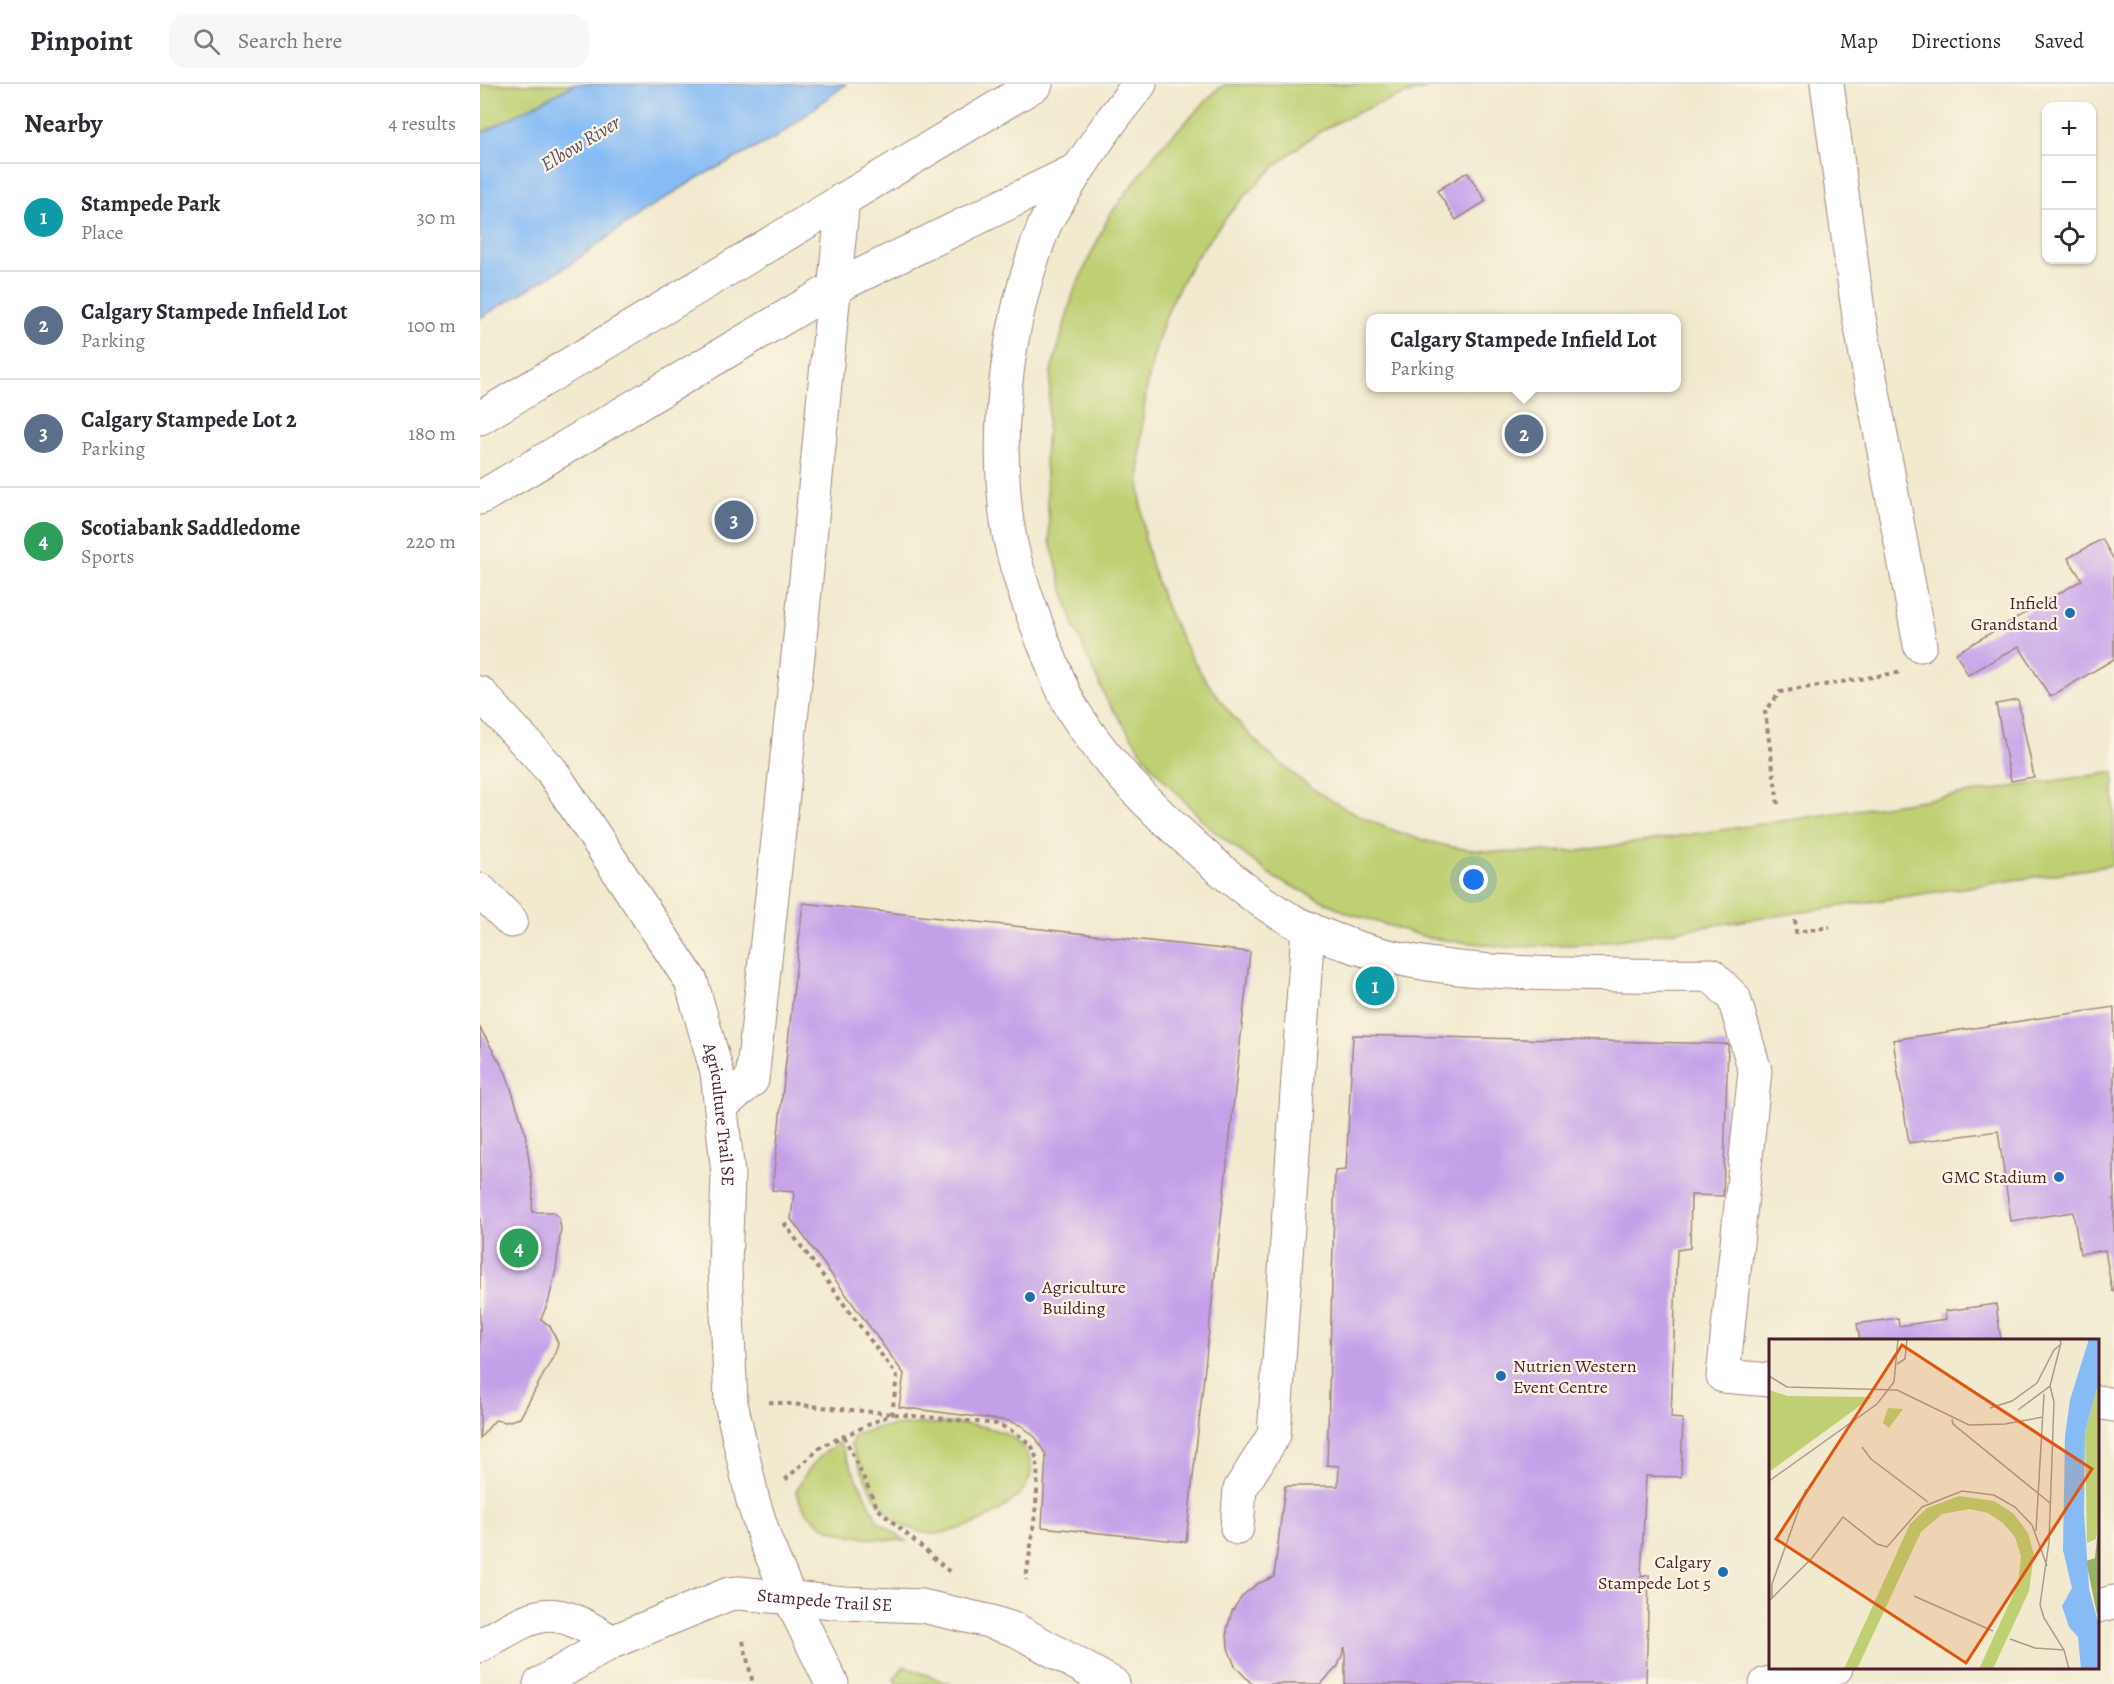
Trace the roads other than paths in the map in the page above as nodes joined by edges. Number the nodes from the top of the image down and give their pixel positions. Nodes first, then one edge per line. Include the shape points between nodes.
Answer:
1 (1036, 84) edge
2 (1140, 84) edge
3 (1827, 84) edge
4 (1078, 169) junction
5 (843, 199) junction
6 (834, 288) junction
7 (480, 418) edge
8 (480, 498) edge
9 (1920, 645) road end
10 (480, 693) edge
11 (480, 890) edge
12 (511, 921) dead end
13 (1308, 928) junction
14 (721, 1106) junction
15 (1769, 1380) edge
16 (2099, 1402) edge
17 (2114, 1405) edge
18 (1237, 1528) dead end
19 (790, 1598) junction
20 (2114, 1602) edge
21 (2099, 1606) edge
22 (612, 1642) junction
23 (480, 1646) edge
24 (1832, 1669) edge
25 (540, 1684) edge
26 (832, 1684) edge
27 (1113, 1684) edge
28 (1766, 1684) edge

1 - 5 street
2 - 4 street via 1106,124
3 - 9 street via 1859,317
4 - 6 street
4 - 13 street via 1046,222 1018,309 1004,390 1007,523 1017,564 1034,618 1074,712 1114,767 1160,816 1229,877
5 - 6 street
5 - 7 street
6 - 8 street
6 - 14 street via 752,1080
10 - 14 street, Agriculture Trail SE via 551,770 691,981 717,1072
11 - 12 street
13 - 15 street via 1413,963 1478,972 1711,975 1734,998 1755,1071 1723,1376
13 - 18 street via 1274,1435 1240,1489
14 - 19 street, Agriculture Trail SE via 728,1174 725,1268 731,1403 753,1500
16 - 17 street
19 - 22 street, Stampede Trail SE via 729,1594
19 - 26 street, Agriculture Trail SE
19 - 27 street, Stampede Trail SE via 922,1606 988,1621 1016,1630
20 - 21 street
22 - 23 street via 578,1620 549,1613 514,1626
22 - 25 street, Stampede Trail SE
24 - 28 street

